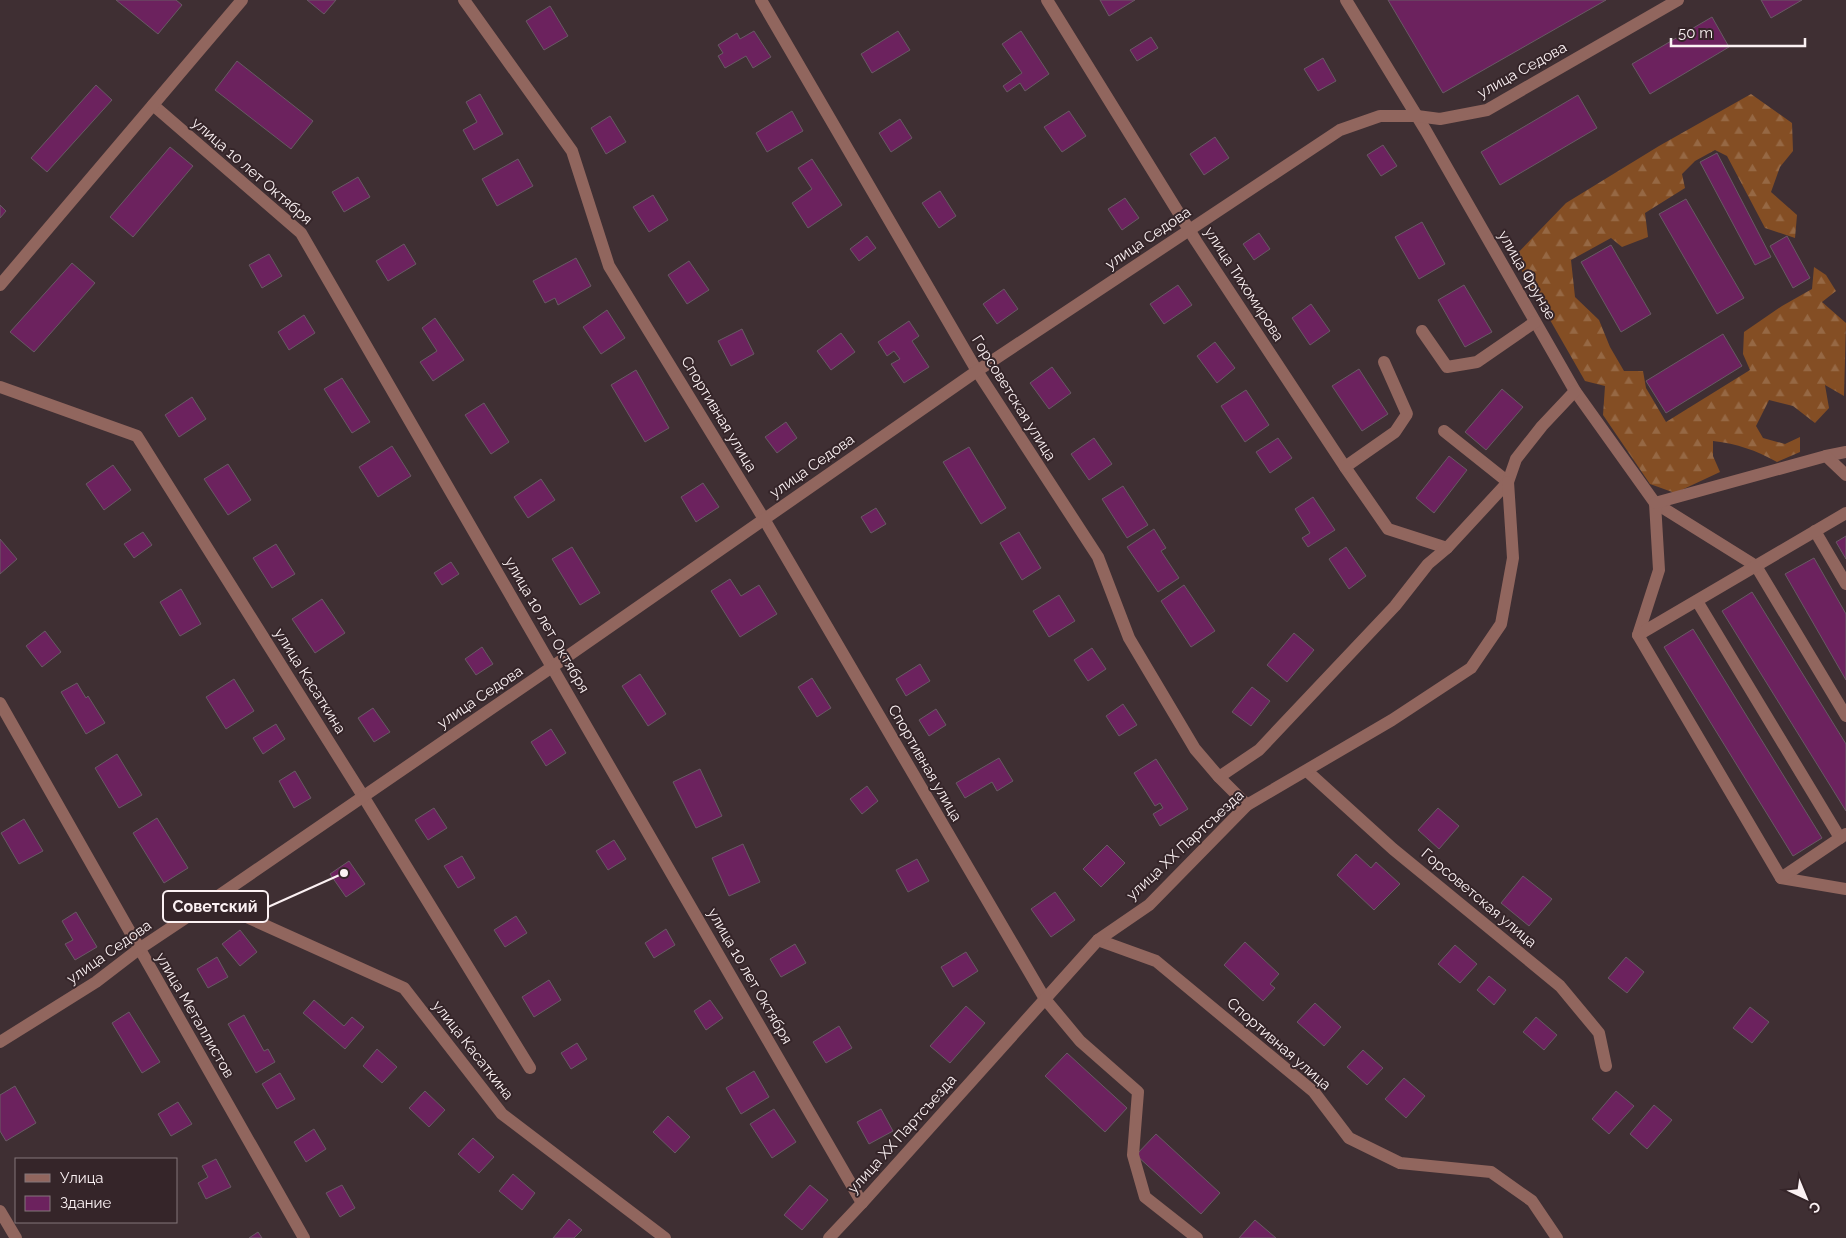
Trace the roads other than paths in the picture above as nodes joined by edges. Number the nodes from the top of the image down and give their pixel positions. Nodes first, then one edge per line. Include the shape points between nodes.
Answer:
1 (242, 0) edge
2 (464, 0) edge
3 (761, 0) edge
4 (1047, 0) edge
5 (1346, 0) edge
6 (1678, 0) edge
7 (153, 105) junction
8 (1417, 116) junction
9 (1189, 230) junction
10 (0, 285) edge
11 (1535, 322) junction
12 (1422, 331) dead end
13 (1384, 362) dead end
14 (977, 371) junction
15 (0, 387) edge
16 (1575, 391) junction
17 (1444, 431) dead end
18 (1846, 452) edge
19 (1826, 456) junction
20 (1345, 467) junction
21 (1846, 475) edge
22 (1508, 482) junction
23 (1654, 503) junction
24 (1846, 513) edge
25 (764, 519) junction
26 (1815, 531) junction
27 (1447, 548) junction
28 (1756, 566) junction
29 (1846, 584) edge
30 (1697, 601) junction
31 (1638, 635) junction
32 (552, 667) junction
33 (0, 703) edge
34 (1846, 716) edge
35 (1307, 771) junction
36 (1219, 777) junction
37 (363, 796) junction
38 (1247, 805) junction
39 (1843, 836) edge
40 (1781, 878) junction
41 (1846, 889) edge
42 (211, 901) junction
43 (1098, 940) junction
44 (139, 949) junction
45 (1045, 999) junction
46 (0, 1042) edge
47 (1606, 1066) dead end
48 (530, 1068) dead end
49 (862, 1203) junction
50 (0, 1211) edge
51 (16, 1238) edge
52 (304, 1238) edge
53 (665, 1238) edge
54 (829, 1238) edge
55 (1197, 1238) edge
56 (1557, 1238) edge

1 - 7 street
2 - 25 street, Спортивная улица via 572,152 609,266
3 - 14 street, Горсоветская улица
4 - 9 street, улица Тихомирова
5 - 8 street, улица Фрунзе
6 - 8 street, улица Седова via 1487,110 1440,119
7 - 10 street
7 - 32 street, улица 10 лет Октября via 301,233
8 - 9 street, улица Седова via 1380,116 1340,130
8 - 11 street, улица Фрунзе
9 - 14 street, улица Седова
9 - 20 street, улица Тихомирова
11 - 12 street via 1478,362 1447,367
11 - 16 street, улица Фрунзе
13 - 20 street via 1407,414 1395,432
14 - 25 street, улица Седова
14 - 36 street, Горсоветская улица via 1098,557 1129,638 1195,749
15 - 37 street, улица Касаткина via 137,436
16 - 22 street via 1516,459
16 - 23 street, улица Фрунзе
17 - 22 street
18 - 19 street
19 - 21 street
19 - 23 street
20 - 27 street, улица Тихомирова via 1388,529
22 - 27 street
22 - 35 street, улица XX Партсъезда via 1513,558 1501,624 1471,668
23 - 28 street
23 - 31 street via 1659,570
24 - 26 street
25 - 32 street, улица Седова
25 - 45 street, Спортивная улица
26 - 28 street
26 - 29 street
27 - 36 street via 1428,564 1395,606 1259,750
28 - 30 street
28 - 34 street
30 - 31 street
30 - 39 street
31 - 40 street
32 - 37 street, улица Седова
32 - 49 street, улица 10 лет Октября
33 - 44 street, улица Металлистов
35 - 38 street, улица XX Партсъезда
35 - 47 street, Горсоветская улица via 1393,848 1560,986 1599,1033
36 - 38 street, Горсоветская улица
37 - 42 street, улица Седова
37 - 48 street, улица Касаткина
38 - 43 street, улица XX Партсъезда via 1149,905
39 - 40 street
40 - 41 street
42 - 44 street, улица Седова
42 - 53 street, улица Касаткина via 404,988 502,1114
43 - 45 street, улица XX Партсъезда
43 - 56 street, Спортивная улица via 1156,961 1314,1092 1349,1138 1400,1163 1491,1172 1532,1201
44 - 46 street, улица Седова via 96,982
44 - 52 street, улица Металлистов
45 - 49 street, улица XX Партсъезда
45 - 55 street, Спортивная улица via 1080,1041 1138,1092 1133,1155 1145,1197
49 - 54 street, улица XX Партсъезда
50 - 51 street

